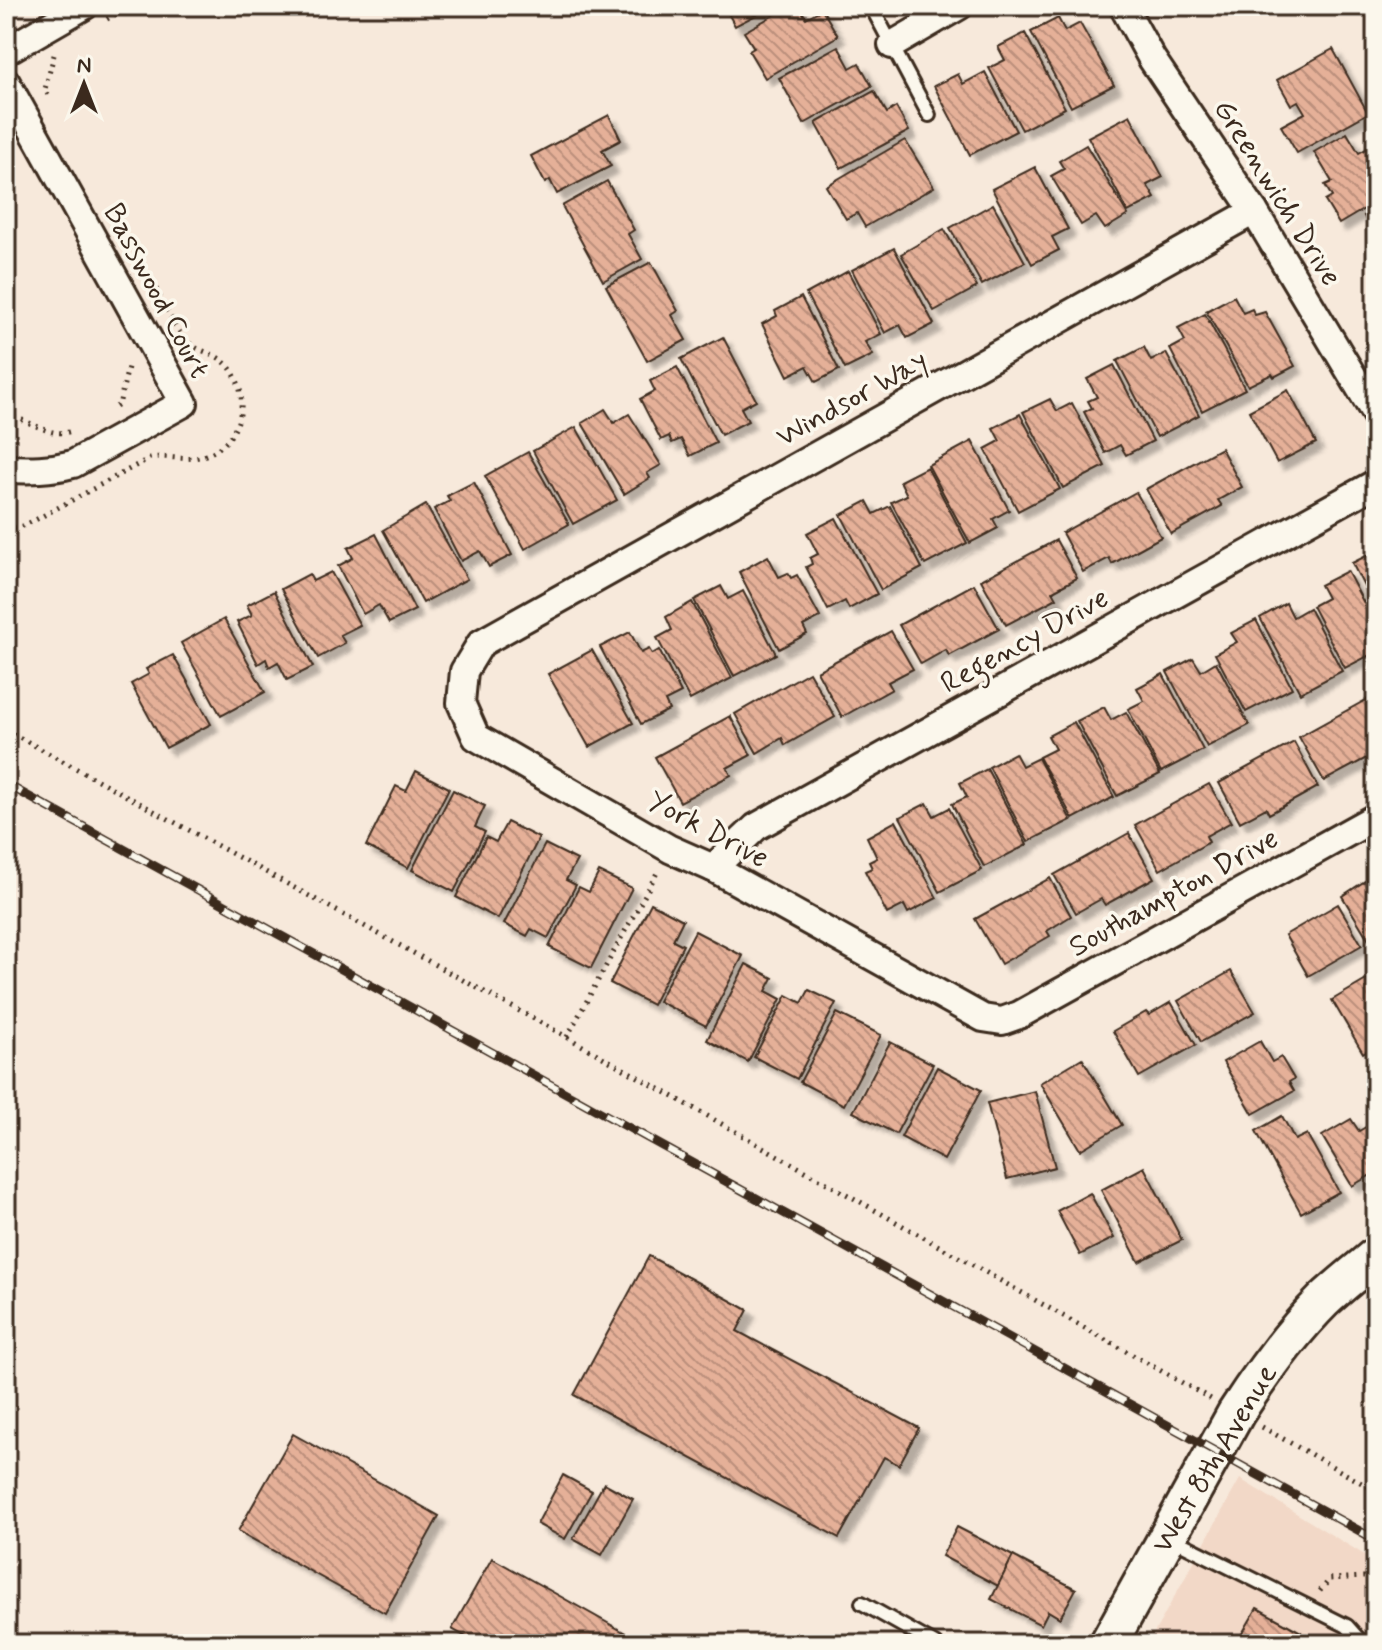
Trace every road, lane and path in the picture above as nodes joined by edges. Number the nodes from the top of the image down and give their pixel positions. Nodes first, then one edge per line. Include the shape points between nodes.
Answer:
1 (84, 6) edge
2 (871, 6) edge
3 (959, 6) edge
4 (1123, 6) edge
5 (892, 45) junction
6 (6, 51) edge
7 (6, 82) edge
8 (929, 115) dead end
9 (1254, 211) junction
10 (122, 351) dead end
11 (112, 410) dead end
12 (1376, 415) edge
13 (6, 416) edge
14 (76, 429) dead end
15 (6, 469) edge
16 (1376, 483) edge
17 (481, 643) joint
18 (6, 730) edge
19 (1376, 817) edge
20 (670, 849) junction
21 (713, 868) junction
22 (1002, 1021) joint
23 (567, 1037) junction
24 (1376, 1256) edge
25 (1205, 1396) dead end
26 (1264, 1429) dead end
27 (1376, 1491) edge
28 (1169, 1536) junction
29 (1376, 1583) edge
30 (862, 1603) dead end
31 (1306, 1606) junction
32 (935, 1644) edge
33 (1108, 1644) edge
34 (1363, 1644) edge

1 - 6 street
2 - 5 lane
3 - 5 street
4 - 9 street, Greenwich Drive via 1152,59
5 - 8 lane
7 - 15 street, Basswood Court via 184,403 73,464 35,471
9 - 12 street, Greenwich Drive
9 - 17 street, Windsor Way
10 - 11 path via 129,364 119,405
13 - 14 path via 48,432
16 - 21 street, Regency Drive via 756,827
17 - 20 street, York Drive via 464,671 461,703 476,737
18 - 23 path
19 - 22 street, Southampton Drive
20 - 21 street, York Drive
20 - 23 path
21 - 22 street, York Drive via 983,1018
23 - 25 path
24 - 28 street, West 8th Avenue via 1324,1300 1258,1380
26 - 27 path
28 - 31 lane
28 - 33 street, West 8th Avenue
29 - 31 path via 1364,1577 1330,1579
30 - 32 lane
31 - 34 lane via 1347,1626

